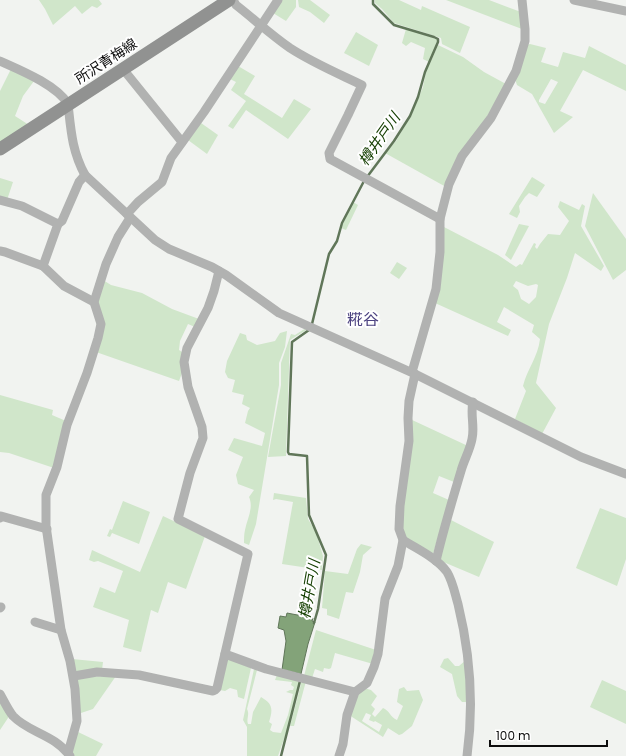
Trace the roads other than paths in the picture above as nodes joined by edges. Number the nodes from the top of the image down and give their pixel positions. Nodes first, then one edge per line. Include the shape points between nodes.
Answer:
1 (229, 0) edge
2 (233, 0) edge
3 (278, 0) edge
4 (522, 0) edge
5 (574, 0) edge
6 (626, 11) edge
7 (261, 25) junction
8 (0, 61) edge
9 (123, 69) junction
10 (68, 104) junction
11 (182, 142) junction
12 (0, 149) edge
13 (85, 175) junction
14 (0, 200) edge
15 (129, 216) junction
16 (440, 219) junction
17 (58, 224) junction
18 (0, 251) edge
19 (43, 266) junction
20 (219, 271) junction
21 (94, 302) junction
22 (414, 373) junction
23 (473, 402) junction
24 (626, 474) edge
25 (0, 518) edge
26 (47, 529) junction
27 (403, 540) junction
28 (436, 561) junction
29 (35, 622) dead end
30 (62, 630) junction
31 (225, 654) junction
32 (74, 676) junction
33 (355, 692) junction
34 (0, 694) edge
35 (69, 755) edge
36 (340, 756) edge
37 (468, 756) edge

1 - 9 main road, 所沢青梅線
2 - 7 street
3 - 7 street
4 - 16 street via 525,40 516,70 491,118 457,166 449,184
5 - 6 street
7 - 11 street
7 - 16 street via 316,64 362,85 328,156
8 - 10 street via 56,90
9 - 10 main road, 所沢青梅線
9 - 11 street
10 - 12 main road, 所沢青梅線
10 - 13 street via 73,147
11 - 15 street via 171,158 162,182 138,202
13 - 15 street
13 - 17 street via 79,182 62,221
14 - 17 street via 22,206
15 - 20 street via 155,240
15 - 21 street via 106,264
16 - 22 street via 436,289
17 - 19 street
18 - 19 street
19 - 21 street via 64,286
20 - 22 street via 279,313
20 - 31 street via 208,308 185,354 188,387 202,427 203,438 190,473 178,520 248,554
21 - 26 street via 100,324 98,338 67,425 57,467 46,495
22 - 23 street
22 - 27 street via 409,401 409,441 400,506 399,529
23 - 24 street via 563,449
23 - 28 street via 472,440
25 - 26 street via 1,516
26 - 30 street
27 - 28 street
27 - 33 street via 398,566 385,599 374,667 367,683
28 - 37 street via 447,573 450,581 468,650
29 - 30 street
30 - 32 street
31 - 32 street via 217,688 213,691 139,675 97,672
31 - 33 street via 266,669
32 - 35 street via 77,721
33 - 36 street via 347,715
34 - 35 street via 13,716 53,740

